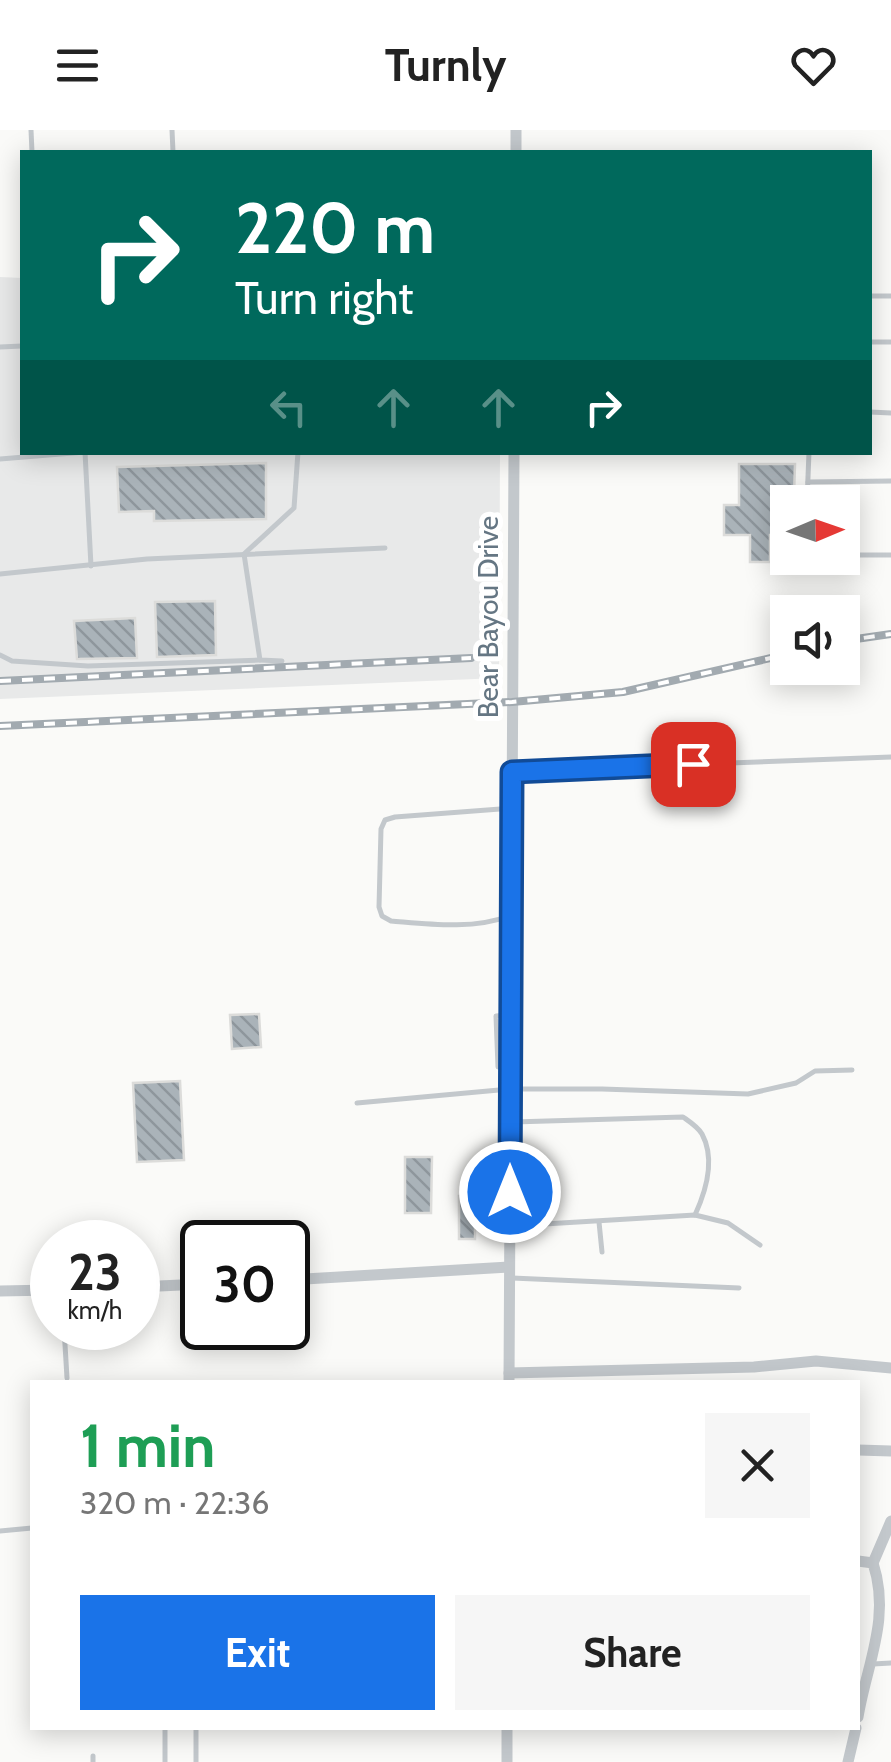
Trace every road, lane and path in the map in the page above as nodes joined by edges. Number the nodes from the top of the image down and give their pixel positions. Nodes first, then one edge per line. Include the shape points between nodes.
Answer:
1 (33, 455) edge
2 (84, 455) edge
3 (298, 455) edge
4 (514, 455) edge
5 (809, 455) edge
6 (0, 458) edge
7 (891, 481) edge
8 (808, 482) junction
9 (808, 485) edge
10 (385, 548) dead end
11 (244, 554) junction
12 (860, 555) edge
13 (891, 555) edge
14 (92, 566) junction
15 (0, 574) edge
16 (0, 655) edge
17 (260, 660) junction
18 (282, 661) dead end
19 (891, 757) edge
20 (512, 772) junction
21 (512, 808) junction
22 (511, 914) junction
23 (852, 1070) dead end
24 (510, 1089) junction
25 (357, 1103) dead end
26 (510, 1122) junction
27 (695, 1216) junction
28 (598, 1222) junction
29 (510, 1226) junction
30 (760, 1244) dead end
31 (602, 1252) dead end
32 (509, 1272) junction
33 (310, 1279) edge
34 (739, 1288) dead end
35 (30, 1291) edge
36 (0, 1292) edge
37 (65, 1350) edge
38 (891, 1368) edge
39 (67, 1378) dead end
40 (509, 1378) edge
41 (860, 1450) edge
42 (891, 1450) edge
43 (891, 1522) edge
44 (30, 1528) edge
45 (0, 1531) edge
46 (860, 1561) edge
47 (873, 1563) junction
48 (891, 1662) edge
49 (873, 1664) junction
50 (860, 1690) edge
51 (165, 1730) edge
52 (196, 1730) edge
53 (507, 1730) edge
54 (856, 1730) edge
55 (165, 1762) edge
56 (196, 1762) edge
57 (506, 1762) edge
58 (848, 1762) edge

1 - 6 lane
2 - 14 lane
3 - 11 lane via 294,508
4 - 20 street, Bear Bayou Drive
5 - 8 lane
7 - 8 lane
8 - 9 lane
10 - 11 lane
11 - 14 lane
11 - 17 lane
12 - 13 lane
14 - 15 lane
16 - 17 lane via 88,666
17 - 18 lane
19 - 20 lane
20 - 21 street, Bear Bayou Drive
21 - 22 street, Bear Bayou Drive
21 - 22 lane via 395,817 380,828 382,916 424,924 494,921
22 - 24 street, Bear Bayou Drive
23 - 24 lane via 815,1071 748,1094
24 - 25 lane
24 - 26 street, Bear Bayou Drive
26 - 27 lane via 683,1117 701,1130 709,1152 706,1191
26 - 29 street, Bear Bayou Drive
27 - 28 lane
27 - 30 lane via 728,1222
28 - 29 lane
28 - 31 lane
29 - 32 street, Bear Bayou Drive
32 - 33 street
32 - 34 lane
32 - 40 street, Bear Bayou Drive
35 - 36 street
37 - 39 lane
38 - 40 street via 816,1361
41 - 42 street
43 - 47 street
44 - 45 lane
46 - 47 street
47 - 49 street via 883,1582 883,1635
48 - 49 lane
49 - 50 street
51 - 55 lane
52 - 56 lane
53 - 57 street
54 - 58 street

